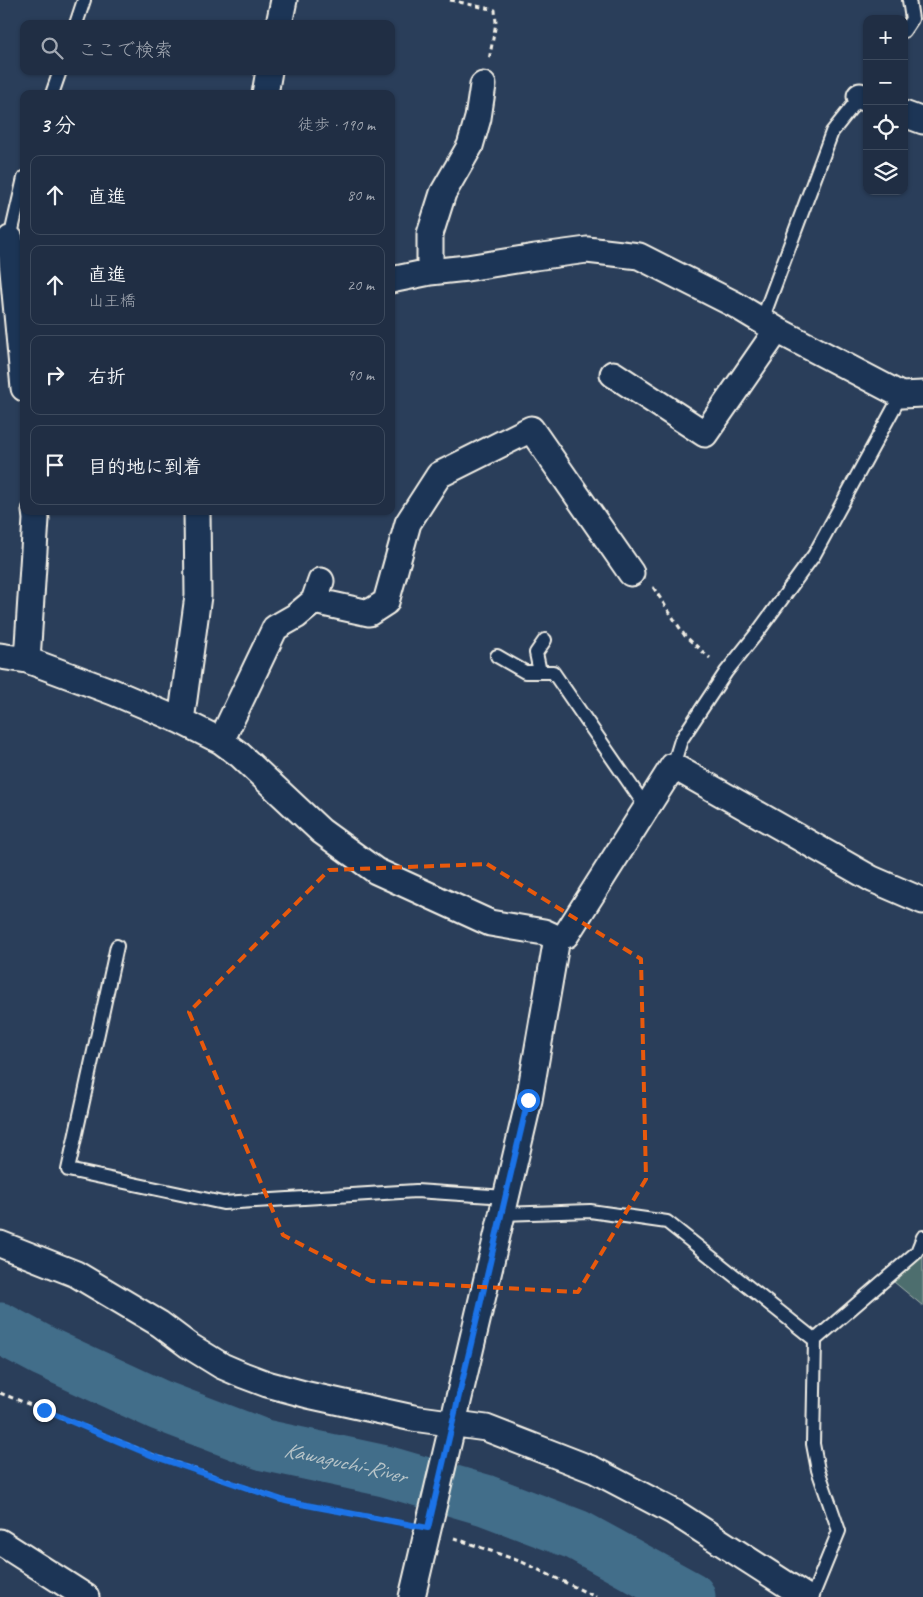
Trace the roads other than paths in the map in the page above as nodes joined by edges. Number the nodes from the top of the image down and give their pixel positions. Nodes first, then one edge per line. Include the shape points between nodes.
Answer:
1 (84, 0) edge
2 (284, 0) edge
3 (909, 0) edge
4 (77, 20) edge
5 (280, 20) edge
6 (908, 24) edge
7 (59, 75) edge
8 (268, 75) edge
9 (483, 85) road end
10 (53, 90) edge
11 (266, 90) edge
12 (863, 96) edge
13 (908, 115) edge
14 (923, 121) edge
15 (20, 197) edge
16 (11, 239) edge
17 (430, 272) junction
18 (395, 279) edge
19 (769, 325) junction
20 (20, 342) edge
21 (613, 374) dead end
22 (912, 394) edge
23 (36, 515) edge
24 (196, 515) edge
25 (641, 578) road end
26 (545, 640) dead end
27 (0, 656) edge
28 (497, 656) dead end
29 (27, 660) junction
30 (540, 672) junction
31 (181, 721) junction
32 (221, 741) junction
33 (673, 766) junction
34 (650, 803) junction
35 (923, 900) edge
36 (557, 938) junction
37 (117, 946) dead end
38 (504, 1206) junction
39 (923, 1237) edge
40 (0, 1244) edge
41 (815, 1340) junction
42 (451, 1432) junction
43 (0, 1542) edge
44 (86, 1597) edge
45 (412, 1597) edge
46 (806, 1597) edge
47 (812, 1597) edge

1 - 4 lane
2 - 5 street
3 - 6 lane via 912,19
7 - 10 lane
8 - 11 street
9 - 17 street via 470,146 443,193 430,234
12 - 19 lane via 832,132
13 - 14 street
15 - 16 lane
16 - 20 street
17 - 18 street
17 - 19 street via 587,250 639,256
19 - 21 street via 705,434
19 - 22 street
22 - 33 lane via 814,555 726,672 681,740
23 - 29 street
24 - 31 street via 198,596
25 - 32 street via 531,429 439,475 408,523 386,602 369,613 317,591 296,616 275,628
26 - 30 lane via 536,653
27 - 29 street
28 - 30 lane via 525,672
29 - 31 street
30 - 34 lane via 554,672 639,797
31 - 32 street
32 - 36 street via 321,831 376,871 490,923 544,932
33 - 34 street
33 - 35 street via 872,879
34 - 36 street via 566,935
36 - 38 street via 528,1100
37 - 38 lane via 68,1170 223,1203 416,1191
38 - 41 lane via 590,1211 667,1222
38 - 42 street
39 - 41 lane via 916,1252
40 - 42 street via 76,1274 160,1324 202,1354 243,1375 308,1395 413,1418
41 - 47 lane via 813,1444 818,1470 839,1531
42 - 45 street
42 - 46 street via 486,1428 594,1470 674,1512
43 - 44 street

